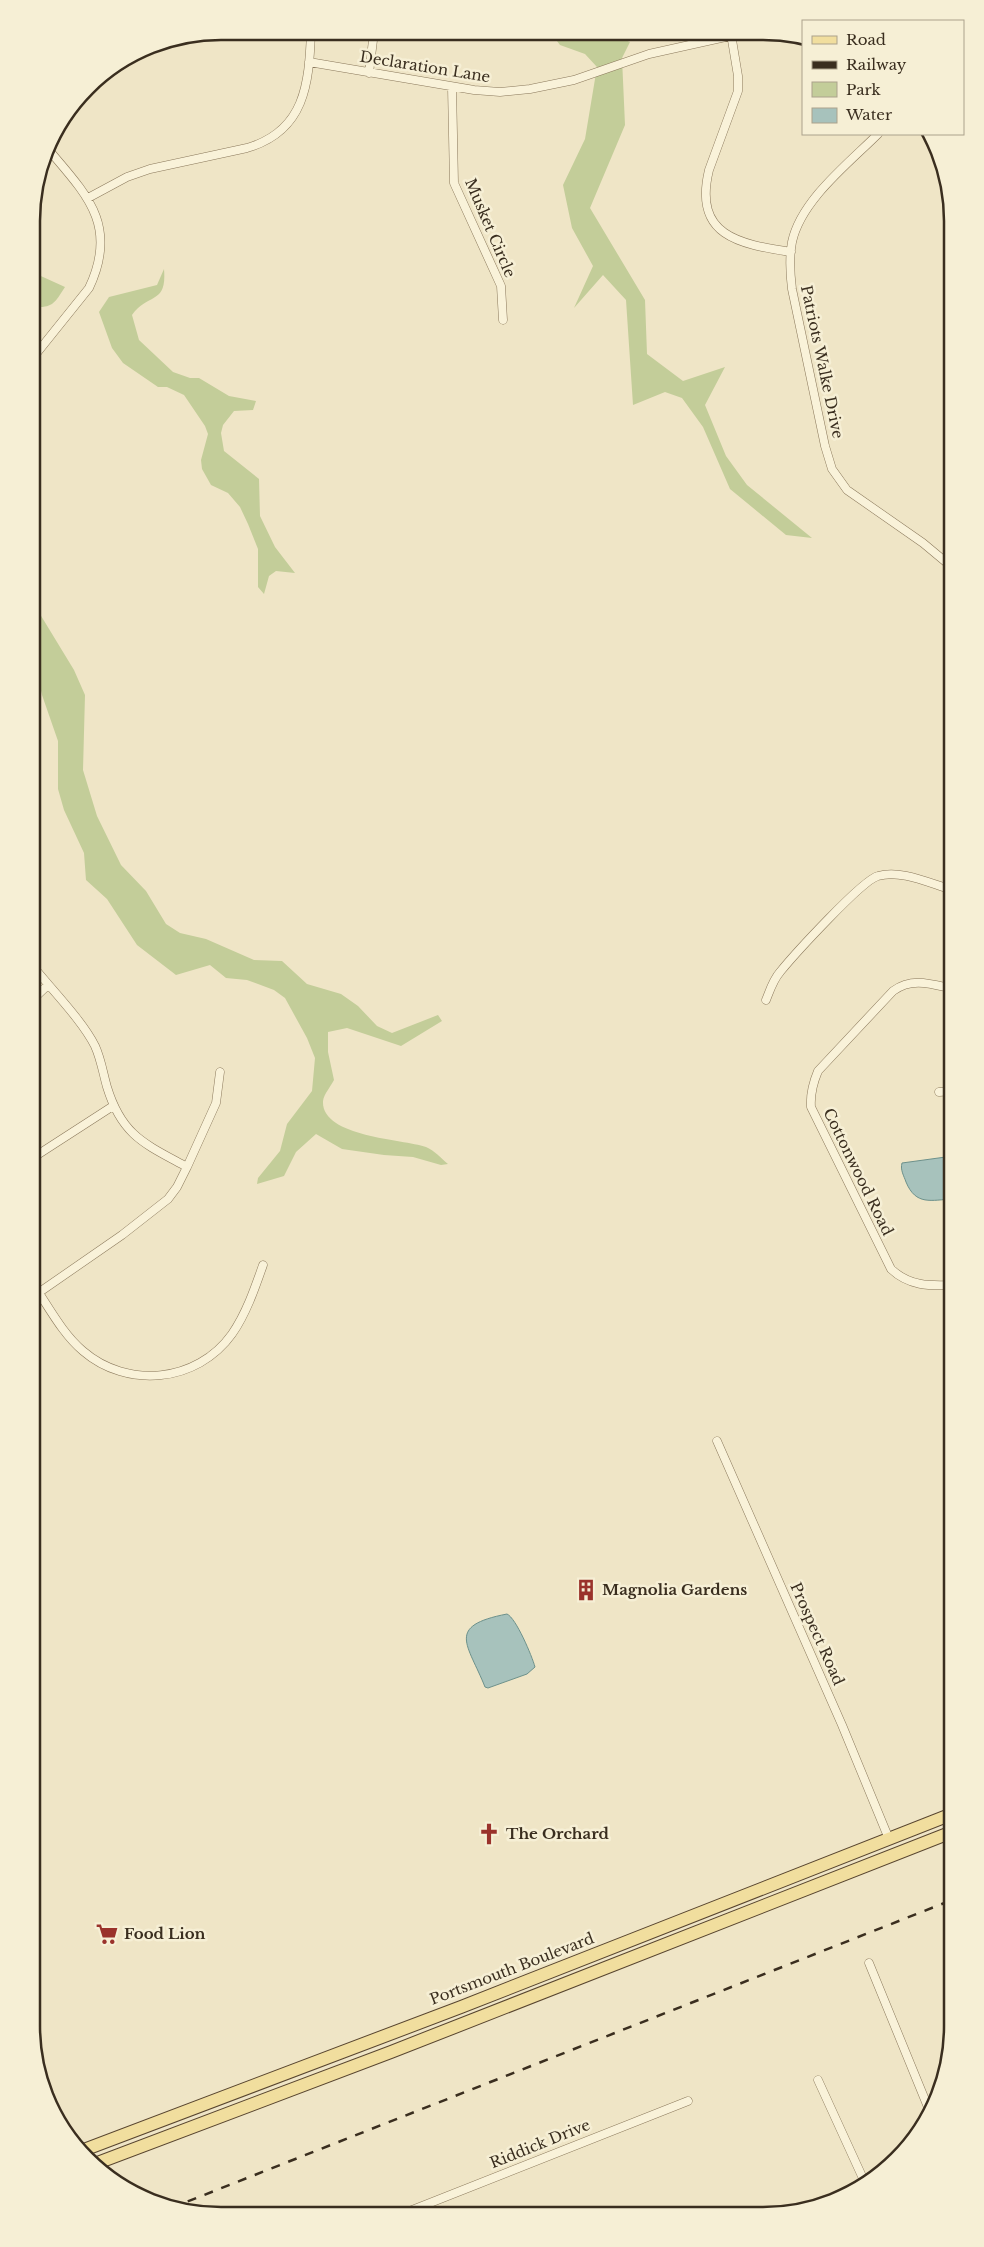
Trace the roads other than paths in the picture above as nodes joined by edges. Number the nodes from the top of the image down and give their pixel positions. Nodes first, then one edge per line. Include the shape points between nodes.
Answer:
1 (310, 40) edge
2 (373, 40) edge
3 (712, 40) edge
4 (734, 40) edge
5 (309, 62) junction
6 (369, 73) junction
7 (452, 87) junction
8 (877, 135) edge
9 (53, 155) edge
10 (88, 198) junction
11 (791, 252) junction
12 (503, 320) dead end
13 (40, 349) edge
14 (944, 561) edge
15 (944, 888) edge
16 (40, 976) edge
17 (48, 986) junction
18 (944, 987) edge
19 (40, 994) edge
20 (766, 1000) dead end
21 (220, 1072) dead end
22 (939, 1092) dead end
23 (944, 1092) edge
24 (113, 1106) junction
25 (40, 1154) edge
26 (187, 1167) junction
27 (264, 1265) dead end
28 (944, 1284) edge
29 (40, 1292) edge
30 (40, 1294) edge
31 (717, 1441) dead end
32 (944, 1817) edge
33 (944, 1835) edge
34 (886, 1840) junction
35 (890, 1856) junction
36 (688, 1918) junction
37 (695, 1932) junction
38 (869, 1963) dead end
39 (514, 1986) junction
40 (520, 2001) junction
41 (818, 2080) dead end
42 (688, 2101) dead end
43 (926, 2103) edge
44 (88, 2148) edge
45 (101, 2161) edge
46 (863, 2178) edge
47 (420, 2207) edge

1 - 5 street
2 - 6 street
3 - 7 street, Declaration Lane via 649,54 574,80 530,89 500,92
4 - 11 street via 738,91 709,170 707,207 711,218 729,237 758,247
5 - 6 street, Declaration Lane
5 - 10 street via 305,90 296,113 270,139 247,148 150,168
6 - 7 street, Declaration Lane
7 - 12 street, Musket Circle via 454,183 501,286
8 - 11 street, Patriots Walke Drive via 815,197 798,225
9 - 10 street
10 - 13 street via 99,230 95,275 80,300
11 - 14 street, Patriots Walke Drive via 792,289 832,469 847,490
15 - 20 street via 896,875 872,878 840,907 779,973
16 - 17 street
17 - 19 street
17 - 24 street via 95,1046
18 - 28 street, Cottonwood Road via 914,982 898,988 818,1072 811,1101 827,1142 891,1269 915,1283
21 - 26 street via 216,1103
22 - 23 street
24 - 25 street
24 - 26 street via 122,1123 142,1142
26 - 29 street via 176,1187 157,1209
27 - 30 street via 237,1326 224,1344 189,1368 158,1377 133,1375 94,1360 74,1342
31 - 34 street, Prospect Road via 842,1726
32 - 34 main road, Portsmouth Boulevard
33 - 35 main road
34 - 35 street, Prospect Road
34 - 36 main road, Portsmouth Boulevard
35 - 37 main road
36 - 37 street
36 - 39 main road, Portsmouth Boulevard
37 - 40 main road
38 - 43 street
39 - 40 street
39 - 44 main road, Portsmouth Boulevard
40 - 45 main road
41 - 46 street
42 - 47 street, Riddick Drive

